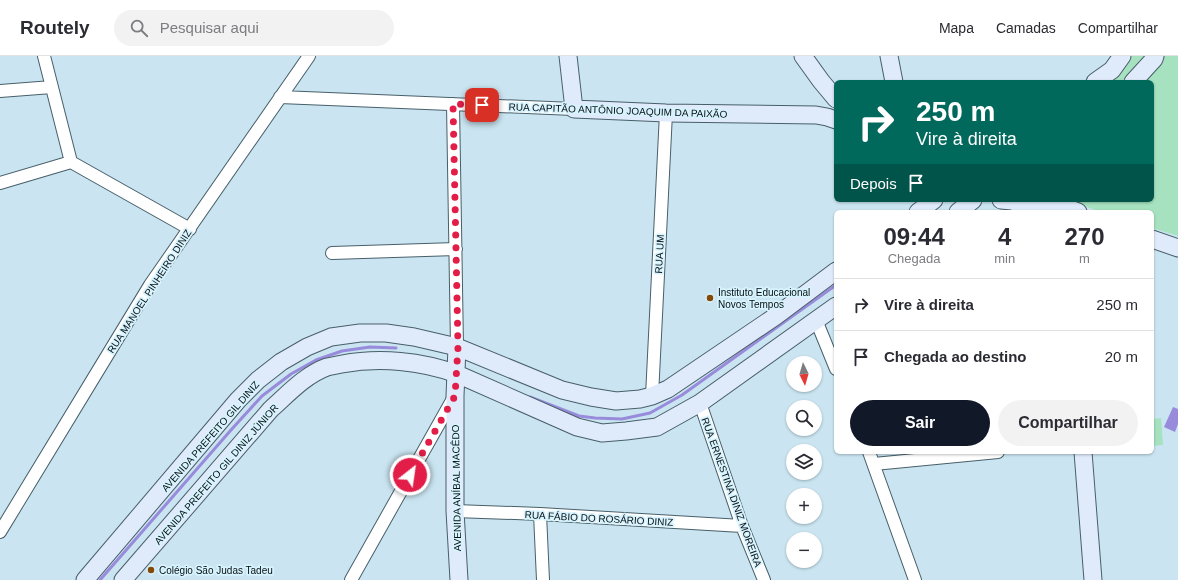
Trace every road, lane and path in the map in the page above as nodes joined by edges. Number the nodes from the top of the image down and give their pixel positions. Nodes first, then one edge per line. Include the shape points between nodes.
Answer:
1 (44, 56) edge
2 (309, 56) edge
3 (568, 56) edge
4 (803, 56) edge
5 (889, 56) edge
6 (1122, 56) edge
7 (1155, 56) edge
8 (894, 80) edge
9 (1098, 80) edge
10 (1135, 80) edge
11 (821, 81) junction
12 (52, 87) junction
13 (0, 90) edge
14 (834, 96) edge
15 (280, 97) junction
16 (453, 104) junction
17 (574, 109) junction
18 (666, 113) junction
19 (810, 115) junction
20 (834, 119) edge
21 (71, 162) junction
22 (0, 183) edge
23 (970, 202) edge
24 (1015, 202) edge
25 (1051, 202) edge
26 (960, 210) edge
27 (1042, 210) edge
28 (1073, 210) edge
29 (190, 229) junction
30 (1154, 240) edge
31 (1175, 248) edge
32 (456, 249) junction
33 (332, 253) dead end
34 (834, 272) edge
35 (834, 307) edge
36 (816, 320) junction
37 (458, 347) junction
38 (834, 364) edge
39 (457, 374) junction
40 (455, 396) junction
41 (652, 396) junction
42 (700, 403) junction
43 (871, 454) edge
44 (977, 454) edge
45 (1083, 454) edge
46 (874, 464) junction
47 (455, 512) junction
48 (540, 514) junction
49 (742, 526) junction
50 (0, 532) edge
51 (85, 580) edge
52 (123, 580) edge
53 (351, 580) edge
54 (459, 580) edge
55 (543, 580) edge
56 (764, 580) edge
57 (914, 580) edge
58 (1093, 580) edge

1 - 12 street
2 - 15 street, RUA MANOEL PINHEIRO DINIZ
3 - 17 street
4 - 11 street
5 - 8 street
6 - 9 street via 1112,70
7 - 10 street
11 - 14 street
11 - 19 street via 820,105
12 - 13 street
12 - 21 street
15 - 16 street, RUA CAPITÃO ANTÔNIO JOAQUIM DA PAIXÃO
15 - 29 street, RUA MANOEL PINHEIRO DINIZ
16 - 17 street, RUA CAPITÃO ANTÔNIO JOAQUIM DA PAIXÃO
16 - 32 street
17 - 18 street, RUA CAPITÃO ANTÔNIO JOAQUIM DA PAIXÃO
18 - 19 street, RUA CAPITÃO ANTÔNIO JOAQUIM DA PAIXÃO
18 - 41 street, RUA UM
19 - 20 street, RUA CAPITÃO ANTÔNIO JOAQUIM DA PAIXÃO
21 - 22 street
21 - 29 street
23 - 26 street
24 - 27 street
25 - 28 street
29 - 50 street, RUA MANOEL PINHEIRO DINIZ via 150,285
30 - 31 street
32 - 33 street
32 - 37 street
34 - 41 street via 776,316 668,389
35 - 36 street, AVENIDA PREFEITO GIL DINIZ JÚNIOR
36 - 38 street
36 - 42 street, AVENIDA PREFEITO GIL DINIZ JÚNIOR
37 - 39 street, AVENIDA ANÍBAL MACÊDO
37 - 41 street via 562,390 616,401
37 - 51 street, AVENIDA PREFEITO GIL DINIZ via 414,337 360,332 331,337 281,362 238,400
39 - 40 street, AVENIDA ANÍBAL MACÊDO
39 - 42 street, AVENIDA PREFEITO GIL DINIZ JÚNIOR via 577,427 602,432 657,427
39 - 52 street, AVENIDA PREFEITO GIL DINIZ JÚNIOR via 416,363 358,361 327,367 308,377 271,409
40 - 47 street, AVENIDA ANÍBAL MACÊDO
40 - 53 street
42 - 49 street, RUA ERNESTINA DINIZ MOREIRA
43 - 46 street
44 - 46 street
45 - 58 street
46 - 57 street
47 - 48 street, RUA FÁBIO DO ROSÁRIO DINIZ
47 - 54 street, AVENIDA ANÍBAL MACÊDO
48 - 49 street, RUA FÁBIO DO ROSÁRIO DINIZ
48 - 55 street
49 - 56 street, RUA ERNESTINA DINIZ MOREIRA

